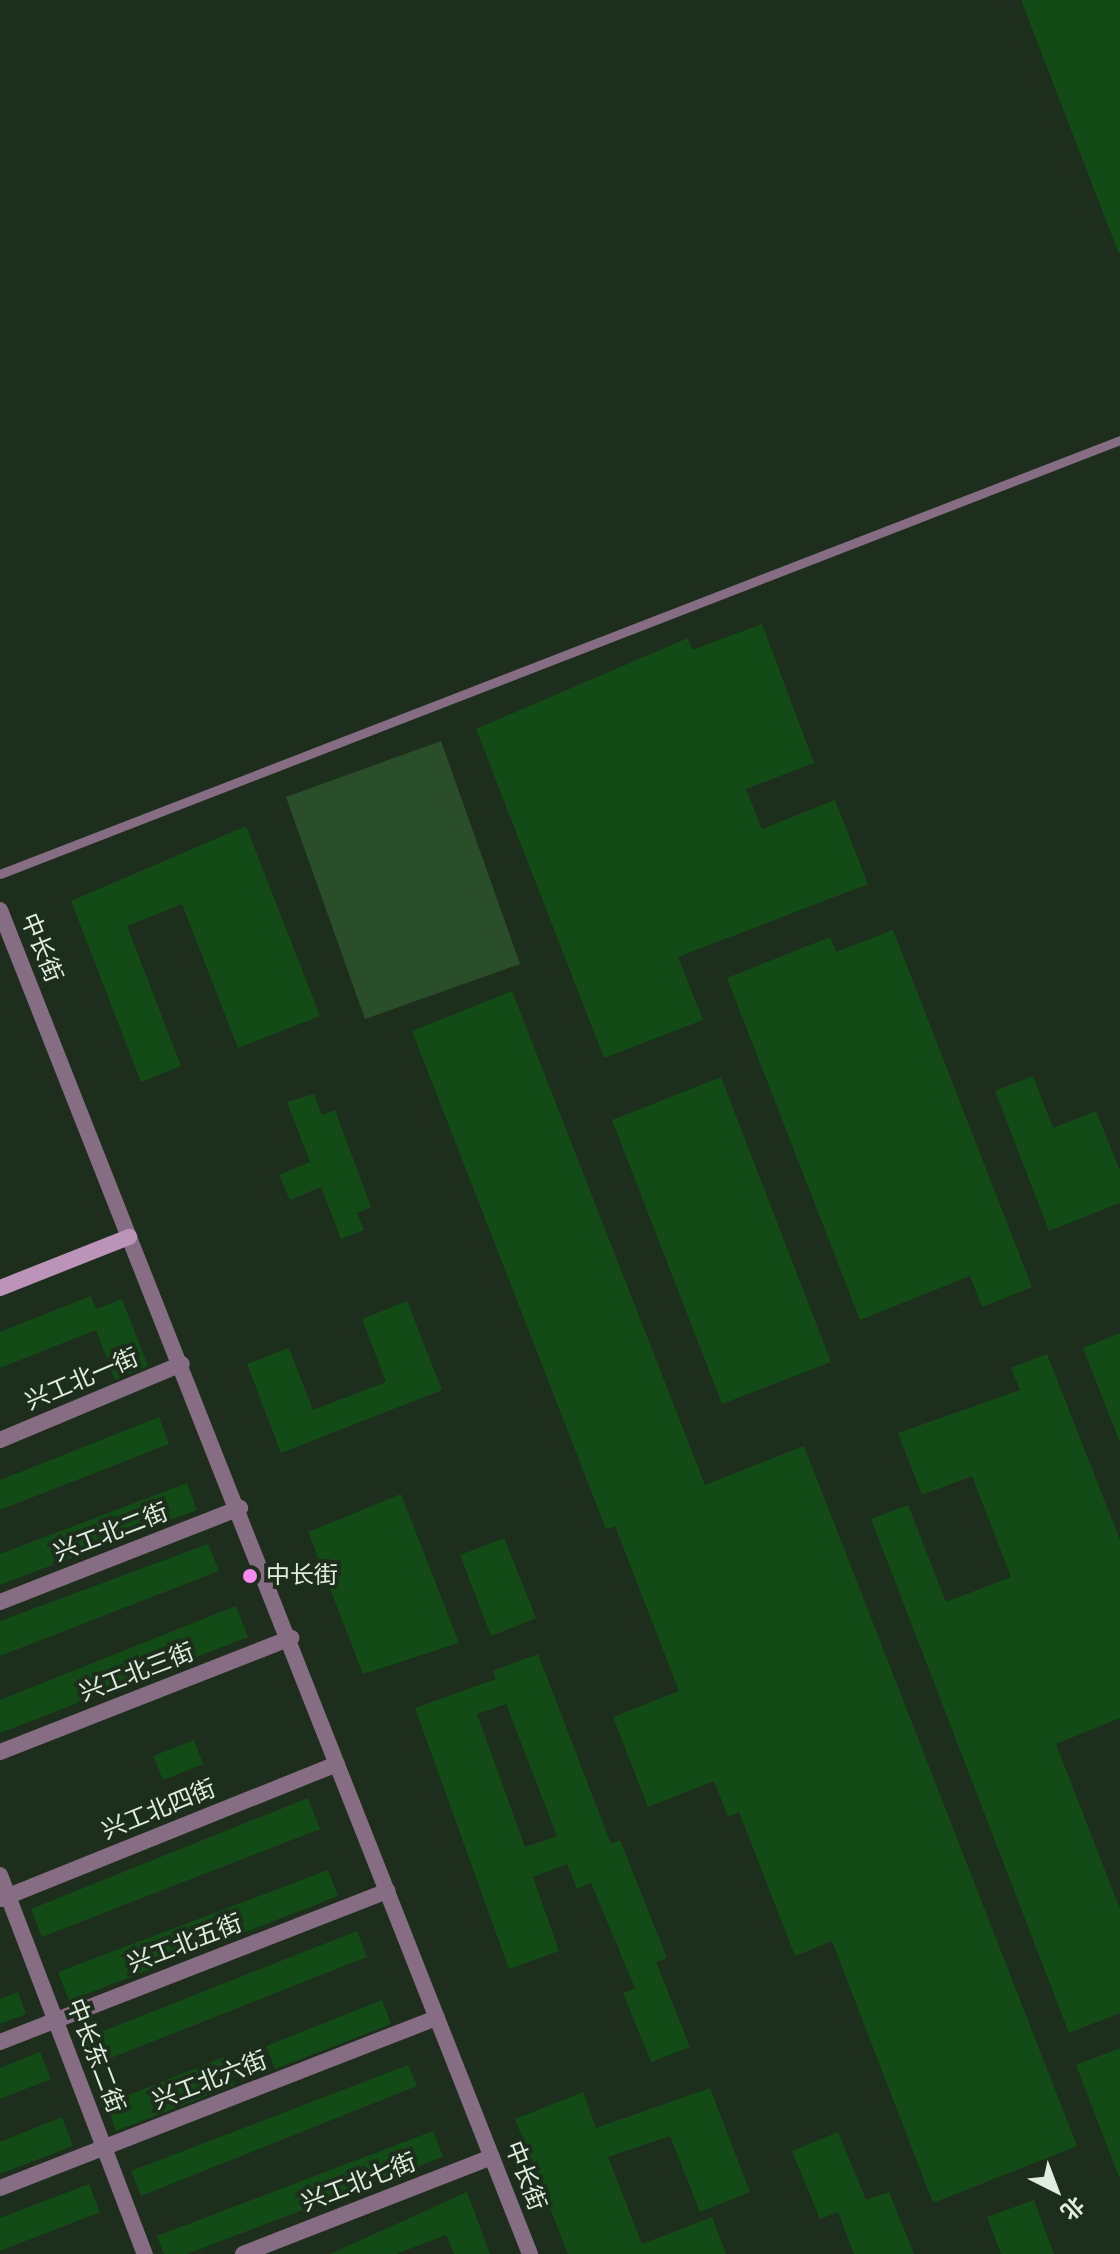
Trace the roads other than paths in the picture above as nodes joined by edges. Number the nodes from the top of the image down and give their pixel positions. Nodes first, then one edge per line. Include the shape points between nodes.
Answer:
1 (1120, 440) edge
2 (0, 874) edge
3 (0, 910) edge
4 (129, 1237) junction
5 (0, 1288) edge
6 (182, 1364) junction
7 (0, 1440) edge
8 (240, 1508) junction
9 (0, 1602) edge
10 (291, 1638) junction
11 (0, 1752) edge
12 (337, 1764) junction
13 (0, 1875) edge
14 (388, 1891) junction
15 (4, 1898) edge
16 (437, 2018) junction
17 (56, 2020) junction
18 (0, 2042) edge
19 (105, 2148) junction
20 (492, 2157) junction
21 (0, 2188) edge
22 (145, 2254) edge
23 (243, 2254) edge
24 (530, 2254) edge

1 - 2 lane
3 - 4 street, 中长街
4 - 5 main road
4 - 6 street, 中长街
6 - 7 street, 兴工北一街
6 - 8 street, 中长街
8 - 9 street, 兴工北二街
8 - 10 street, 中长街
10 - 11 street, 兴工北三街
10 - 12 street, 中长街
12 - 14 street, 中长街
12 - 15 street, 兴工北四街
13 - 15 street, 中长东二街
14 - 16 street, 中长街
14 - 17 street, 兴工北五街
15 - 17 street, 中长东二街
16 - 19 street, 兴工北六街
16 - 20 street, 中长街
17 - 18 street, 兴工北五街
17 - 19 street, 中长东二街
19 - 21 street, 兴工北六街
19 - 22 street, 中长东二街
20 - 23 street, 兴工北七街
20 - 24 street, 中长街

